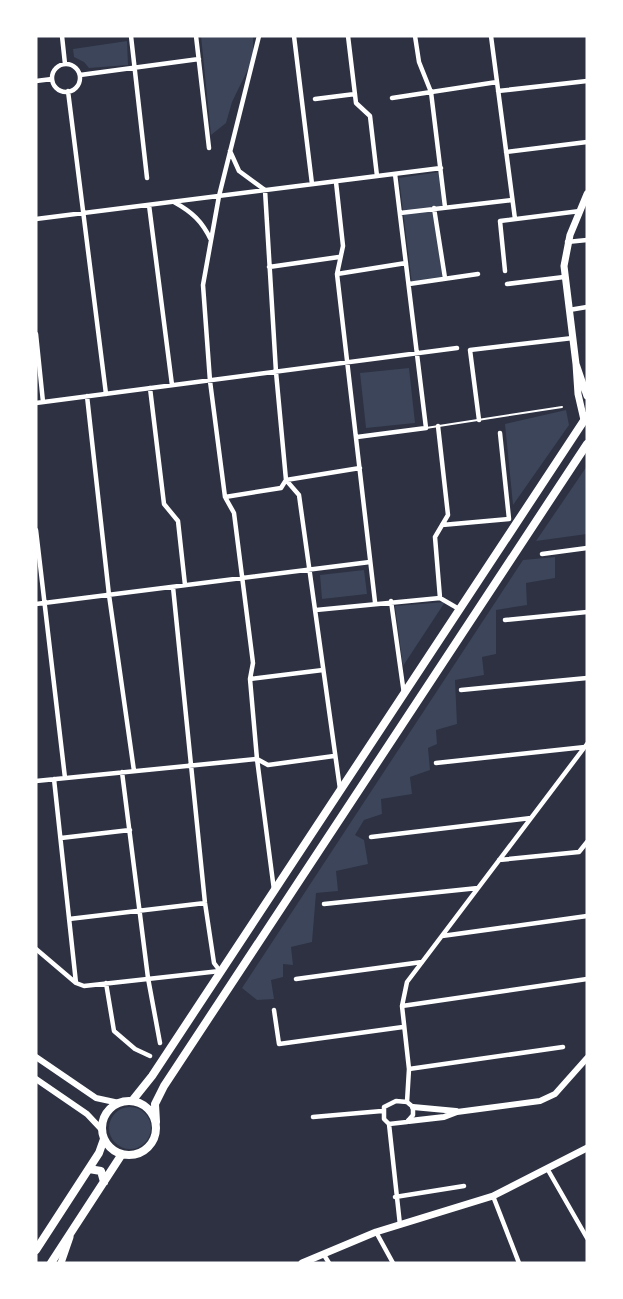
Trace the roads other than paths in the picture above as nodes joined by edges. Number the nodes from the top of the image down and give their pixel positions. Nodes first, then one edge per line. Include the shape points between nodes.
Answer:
1 (62, 36) edge
2 (131, 36) edge
3 (196, 36) edge
4 (259, 36) edge
5 (294, 36) edge
6 (348, 36) edge
7 (415, 36) edge
8 (491, 36) edge
9 (199, 59) junction
10 (65, 64) junction
11 (135, 68) junction
12 (80, 75) junction
13 (52, 79) junction
14 (36, 81) edge
15 (587, 81) edge
16 (497, 82) junction
17 (498, 91) junction
18 (68, 92) junction
19 (431, 92) junction
20 (355, 94) junction
21 (392, 98) dead end
22 (315, 99) dead end
23 (587, 142) edge
24 (209, 148) dead end
25 (230, 151) junction
26 (506, 152) junction
27 (441, 168) junction
28 (395, 174) junction
29 (377, 176) junction
30 (147, 178) dead end
31 (336, 182) junction
32 (312, 184) junction
33 (265, 190) junction
34 (587, 194) edge
35 (219, 196) junction
36 (512, 200) junction
37 (174, 202) junction
38 (149, 205) junction
39 (445, 207) junction
40 (434, 208) junction
41 (580, 211) junction
42 (85, 213) junction
43 (400, 213) junction
44 (36, 219) edge
45 (515, 219) junction
46 (211, 240) junction
47 (587, 240) edge
48 (567, 243) junction
49 (339, 256) junction
50 (406, 263) junction
51 (269, 267) junction
52 (505, 271) dead end
53 (337, 274) junction
54 (478, 274) dead end
55 (564, 277) junction
56 (445, 278) junction
57 (409, 284) junction
58 (507, 284) dead end
59 (587, 307) edge
60 (569, 310) junction
61 (36, 334) edge
62 (573, 338) junction
63 (457, 348) dead end
64 (418, 354) junction
65 (347, 363) junction
66 (576, 364) junction
67 (276, 372) junction
68 (210, 381) junction
69 (172, 385) junction
70 (150, 388) junction
71 (106, 394) junction
72 (87, 396) junction
73 (587, 396) edge
74 (43, 402) junction
75 (36, 403) edge
76 (562, 407) dead end
77 (479, 420) junction
78 (586, 420) edge
79 (438, 426) junction
80 (426, 428) junction
81 (500, 433) dead end
82 (357, 437) junction
83 (587, 444) edge
84 (360, 468) junction
85 (286, 480) junction
86 (225, 497) junction
87 (509, 519) junction
88 (517, 523) junction
89 (442, 525) junction
90 (36, 530) edge
91 (587, 548) edge
92 (542, 554) dead end
93 (370, 562) junction
94 (309, 570) junction
95 (242, 578) junction
96 (185, 585) junction
97 (173, 587) junction
98 (109, 595) junction
99 (440, 598) junction
100 (391, 601) junction
101 (375, 602) junction
102 (44, 603) junction
103 (36, 604) edge
104 (459, 609) junction
105 (316, 610) junction
106 (587, 612) edge
107 (505, 620) dead end
108 (323, 670) junction
109 (587, 678) edge
110 (250, 679) junction
111 (461, 690) dead end
112 (404, 694) junction
113 (586, 745) edge
114 (334, 756) junction
115 (257, 759) junction
116 (436, 763) dead end
117 (192, 765) junction
118 (134, 771) junction
119 (122, 772) junction
120 (65, 778) junction
121 (54, 779) junction
122 (36, 781) edge
123 (340, 791) junction
124 (531, 818) junction
125 (130, 830) junction
126 (371, 837) dead end
127 (61, 838) junction
128 (587, 842) edge
129 (499, 860) junction
130 (478, 888) junction
131 (274, 890) junction
132 (205, 903) junction
133 (324, 904) dead end
134 (140, 911) junction
135 (587, 916) edge
136 (69, 919) junction
137 (442, 936) junction
138 (36, 949) edge
139 (422, 962) junction
140 (220, 971) junction
141 (148, 978) junction
142 (296, 979) dead end
143 (587, 979) edge
144 (76, 983) junction
145 (106, 983) junction
146 (402, 1005) junction
147 (274, 1010) dead end
148 (403, 1027) junction
149 (160, 1043) dead end
150 (563, 1047) dead end
151 (150, 1056) dead end
152 (36, 1057) edge
153 (587, 1058) edge
154 (409, 1069) junction
155 (152, 1076) junction
156 (36, 1079) edge
157 (164, 1086) junction
158 (132, 1101) junction
159 (407, 1102) junction
160 (119, 1103) junction
161 (413, 1107) junction
162 (382, 1111) junction
163 (457, 1112) junction
164 (313, 1117) dead end
165 (409, 1121) junction
166 (156, 1122) junction
167 (389, 1124) junction
168 (104, 1135) junction
169 (587, 1148) edge
170 (122, 1155) junction
171 (89, 1169) junction
172 (548, 1170) junction
173 (104, 1182) junction
174 (464, 1186) dead end
175 (493, 1196) junction
176 (395, 1197) junction
177 (400, 1225) junction
178 (72, 1232) junction
179 (376, 1232) junction
180 (587, 1238) edge
181 (36, 1250) edge
182 (324, 1255) junction
183 (51, 1263) edge
184 (62, 1263) edge
185 (302, 1263) edge
186 (329, 1263) edge
187 (393, 1263) edge
188 (519, 1263) edge

1 - 10 street
2 - 11 street
3 - 9 street
4 - 25 street
5 - 32 street
6 - 20 street
7 - 19 street via 418,62
8 - 16 street
9 - 11 street
9 - 24 street
10 - 12 street via 73,65
10 - 13 street via 57,67
11 - 12 street
11 - 30 street
12 - 18 street via 76,87
13 - 14 street
13 - 18 street via 57,89
15 - 17 street
16 - 17 street
16 - 19 street
17 - 26 street
18 - 42 street
19 - 21 street
19 - 27 street
20 - 22 street
20 - 29 street via 356,103 370,116
23 - 26 street
25 - 33 street via 239,171
25 - 35 street
26 - 36 street
27 - 28 street
27 - 39 street
28 - 29 street
28 - 43 street
29 - 31 street
31 - 32 street
31 - 49 street via 343,246
32 - 33 street
33 - 35 street
33 - 51 street
34 - 41 main road
35 - 37 street
35 - 46 street
36 - 39 street
36 - 45 street
37 - 38 street
37 - 46 street via 193,213
38 - 42 street
38 - 69 street
39 - 40 street
40 - 43 street
40 - 56 street
41 - 45 street
41 - 48 main road
42 - 44 street
42 - 71 street
43 - 50 street
45 - 52 street via 500,221
46 - 68 street via 203,285
47 - 48 street
48 - 55 main road
49 - 51 street
49 - 53 street
50 - 53 street
50 - 57 street
51 - 67 street
53 - 65 street
54 - 56 street
55 - 58 street
55 - 60 main road
56 - 57 street
57 - 64 street
59 - 60 street
60 - 62 main road
61 - 74 street
62 - 66 main road
62 - 77 street via 470,350
63 - 64 street
64 - 65 street
64 - 80 street
65 - 67 street
65 - 82 street
66 - 73 main road
66 - 78 main road via 578,394
67 - 68 street
67 - 85 street
68 - 69 street
68 - 86 street
69 - 70 street
70 - 71 street
70 - 96 street via 164,504 178,521
71 - 72 street
72 - 74 street
72 - 98 street
74 - 75 street
76 - 77 lane
77 - 79 lane
78 - 88 main road
79 - 80 lane
79 - 89 street via 448,515
80 - 82 street
81 - 87 street
82 - 84 street
83 - 157 main road
84 - 85 street
84 - 93 street
85 - 86 street via 281,488
85 - 94 street via 299,495
86 - 95 street via 234,513
87 - 88 street
87 - 89 street
88 - 104 main road
89 - 99 street via 435,537
90 - 102 street
91 - 92 street
93 - 94 street
93 - 101 street
94 - 95 street
94 - 105 street
95 - 96 street
95 - 110 street via 253,663
96 - 97 street
97 - 98 street
97 - 117 street
98 - 102 street
98 - 118 street
99 - 100 street
99 - 104 street
100 - 101 street
100 - 112 street
101 - 105 street
102 - 103 street
102 - 120 street
104 - 112 main road
105 - 108 street
106 - 107 street
108 - 110 street
108 - 114 street
109 - 111 street
110 - 115 street
112 - 123 main road
113 - 116 street
113 - 124 street
114 - 115 street via 268,765
114 - 123 street
115 - 117 street
115 - 131 street
117 - 118 street
117 - 132 street
118 - 119 street
119 - 120 street
119 - 125 street
120 - 121 street
121 - 122 street
121 - 127 street
123 - 131 main road
124 - 126 street
124 - 129 street
125 - 127 street
125 - 134 street
127 - 136 street
128 - 129 street via 579,852
129 - 130 street
130 - 133 street
130 - 137 street
131 - 140 main road
132 - 134 street
132 - 140 street via 214,963
134 - 136 street
134 - 141 street
135 - 137 street
136 - 144 street
137 - 139 street
138 - 144 street
139 - 142 street
139 - 146 street via 407,982
140 - 141 street
140 - 155 main road
141 - 145 street
141 - 149 street
143 - 146 street
144 - 145 street
145 - 151 street via 114,1031
146 - 148 street
147 - 148 street via 279,1044
148 - 154 street
150 - 154 street
152 - 160 street via 96,1098
153 - 163 street via 555,1094 540,1101
154 - 159 street
155 - 157 main road via 150,1088 158,1091
155 - 158 main road
156 - 168 street via 87,1114
157 - 166 main road via 155,1104
158 - 160 main road
158 - 166 main road via 147,1108
159 - 161 street
159 - 162 street via 391,1102
160 - 168 main road via 108,1112
161 - 163 street
161 - 165 street
162 - 164 street
162 - 167 street
163 - 165 street
165 - 167 street
166 - 170 main road via 155,1138 145,1151
167 - 176 street
168 - 170 main road via 109,1146
168 - 171 main road
169 - 172 main road
170 - 173 main road
171 - 173 main road via 101,1171
171 - 181 main road
172 - 175 main road
172 - 180 street
173 - 178 main road
174 - 176 street
175 - 177 main road
175 - 188 street
176 - 177 street
177 - 179 main road
178 - 183 main road
178 - 184 main road
179 - 182 main road
179 - 187 street
182 - 185 main road
182 - 186 street

